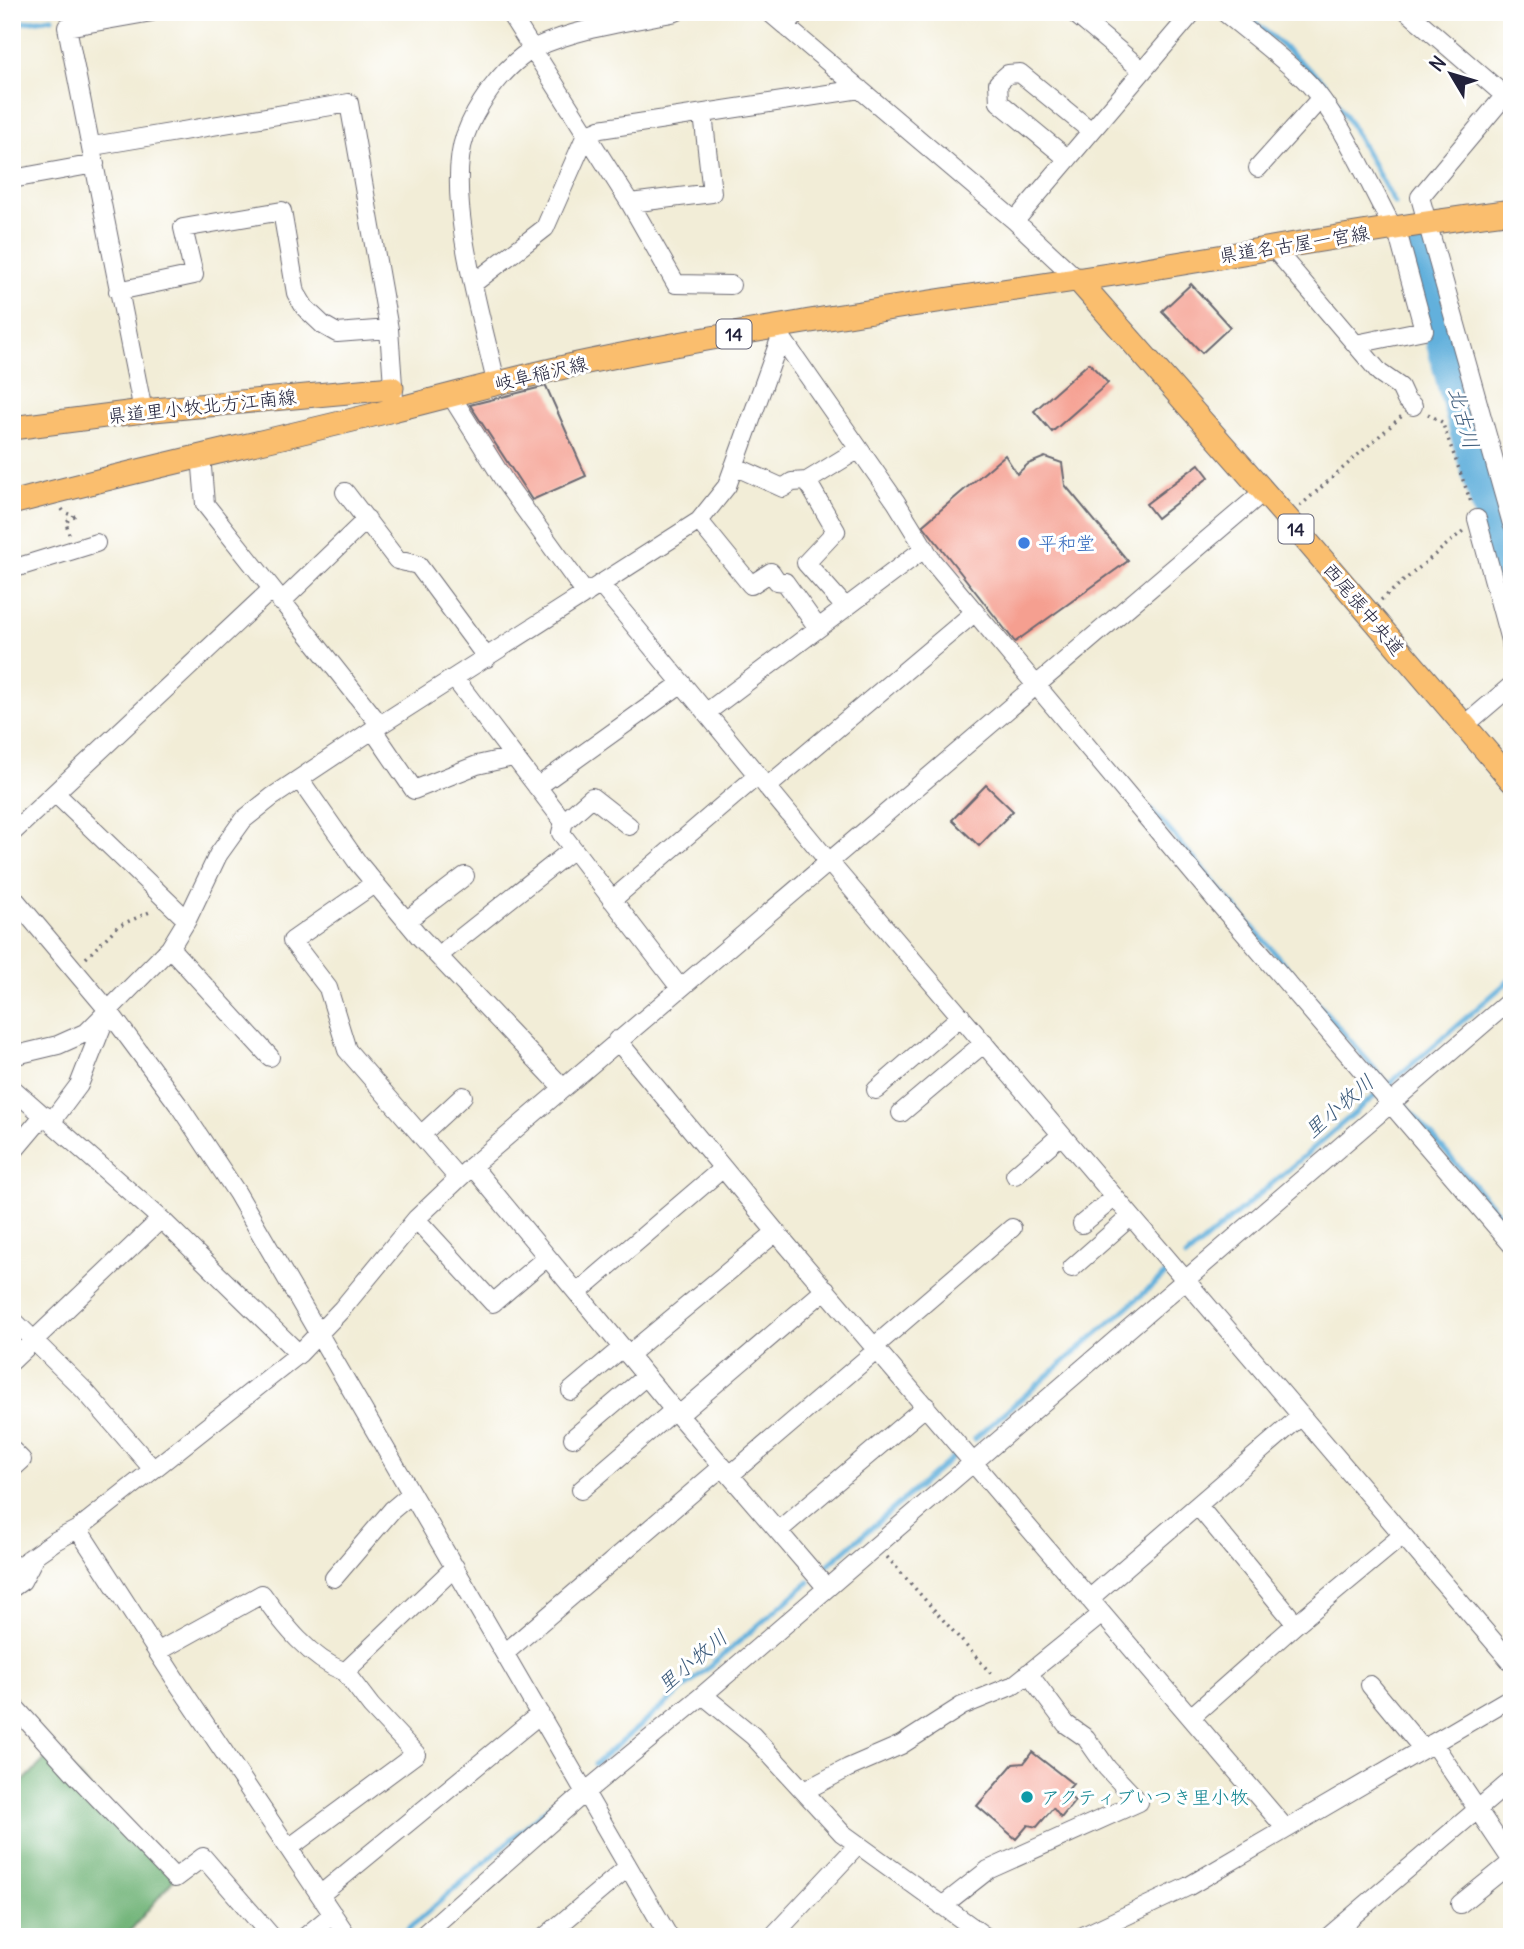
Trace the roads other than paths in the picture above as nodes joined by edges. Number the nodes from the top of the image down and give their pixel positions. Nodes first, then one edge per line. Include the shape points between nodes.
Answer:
1 (152, 12) edge
2 (509, 12) edge
3 (676, 12) edge
4 (769, 12) edge
5 (1073, 12) edge
6 (1193, 12) edge
7 (1224, 12) edge
8 (1408, 12) edge
9 (792, 19) edge
10 (534, 48) junction
11 (1143, 71) junction
12 (860, 89) junction
13 (1508, 91) edge
14 (1320, 99) junction
15 (703, 114) junction
16 (1091, 131) junction
17 (586, 135) junction
18 (93, 146) junction
19 (1068, 159) junction
20 (95, 164) junction
21 (1258, 168) dead end
22 (12, 179) edge
23 (630, 203) junction
24 (1512, 211) edge
25 (1015, 221) junction
26 (1428, 222) junction
27 (1394, 228) junction
28 (1272, 246) junction
29 (1077, 279) junction
30 (474, 283) junction
31 (731, 285) dead end
32 (118, 291) junction
33 (389, 329) junction
34 (783, 331) junction
35 (1356, 344) junction
36 (496, 382) junction
37 (450, 394) junction
38 (394, 399) junction
39 (1413, 406) road end
40 (144, 411) junction
41 (12, 428) edge
42 (859, 449) junction
43 (201, 455) junction
44 (734, 466) junction
45 (807, 481) junction
46 (345, 492) dead end
47 (1263, 492) junction
48 (12, 503) edge
49 (367, 519) junction
50 (1477, 519) road end
51 (699, 521) junction
52 (1512, 523) edge
53 (96, 543) dead end
54 (925, 548) junction
55 (12, 569) edge
56 (593, 589) junction
57 (276, 596) junction
58 (845, 607) junction
59 (975, 612) junction
60 (818, 628) junction
61 (1512, 648) edge
62 (487, 658) junction
63 (455, 679) junction
64 (682, 683) junction
65 (1037, 685) junction
66 (1512, 685) edge
67 (707, 712) junction
68 (1464, 726) junction
69 (377, 728) junction
70 (513, 757) junction
71 (300, 780) junction
72 (1512, 781) edge
73 (762, 782) junction
74 (537, 787) junction
75 (55, 793) junction
76 (564, 822) junction
77 (629, 826) dead end
78 (12, 833) edge
79 (573, 849) junction
80 (829, 862) junction
81 (465, 876) dead end
82 (375, 883) junction
83 (12, 896) edge
84 (612, 900) junction
85 (187, 920) junction
86 (406, 921) junction
87 (170, 948) junction
88 (438, 956) junction
89 (680, 988) junction
90 (1512, 999) edge
91 (108, 1010) junction
92 (961, 1016) junction
93 (617, 1040) junction
94 (984, 1044) junction
95 (12, 1056) edge
96 (270, 1057) dead end
97 (12, 1088) edge
98 (563, 1088) junction
99 (876, 1090) dead end
100 (463, 1096) dead end
101 (1384, 1096) junction
102 (901, 1113) dead end
103 (48, 1118) junction
104 (421, 1135) junction
105 (1061, 1135) junction
106 (12, 1153) edge
107 (723, 1168) junction
108 (465, 1172) junction
109 (1015, 1175) dead end
110 (1114, 1198) junction
111 (1130, 1217) junction
112 (161, 1219) junction
113 (416, 1219) junction
114 (1082, 1224) dead end
115 (1012, 1228) dead end
116 (776, 1232) junction
117 (1512, 1245) edge
118 (547, 1256) junction
119 (1072, 1268) dead end
120 (1184, 1281) junction
121 (825, 1289) junction
122 (577, 1293) junction
123 (12, 1319) edge
124 (319, 1333) junction
125 (34, 1341) junction
126 (876, 1348) junction
127 (625, 1351) junction
128 (299, 1354) junction
129 (12, 1361) edge
130 (646, 1376) junction
131 (572, 1391) dead end
132 (926, 1406) junction
133 (676, 1412) junction
134 (1301, 1416) junction
135 (573, 1438) dead end
136 (12, 1450) edge
137 (973, 1463) junction
138 (152, 1468) junction
139 (12, 1469) edge
140 (726, 1471) junction
141 (581, 1490) dead end
142 (411, 1493) junction
143 (1198, 1506) junction
144 (78, 1528) junction
145 (778, 1531) junction
146 (1404, 1535) junction
147 (34, 1556) junction
148 (455, 1567) junction
149 (12, 1571) edge
150 (334, 1578) dead end
151 (826, 1587) junction
152 (12, 1588) edge
153 (1090, 1599) junction
154 (1102, 1614) junction
155 (1296, 1624) junction
156 (157, 1652) junction
157 (505, 1653) junction
158 (1512, 1663) edge
159 (345, 1672) junction
160 (1028, 1674) junction
161 (1370, 1685) dead end
162 (703, 1695) junction
163 (1512, 1697) edge
164 (12, 1704) edge
165 (540, 1714) junction
166 (1191, 1717) junction
167 (1428, 1746) junction
168 (1512, 1780) edge
169 (804, 1791) junction
170 (584, 1793) junction
171 (1476, 1809) junction
172 (1286, 1829) junction
173 (858, 1845) junction
174 (289, 1848) junction
175 (1512, 1861) edge
176 (628, 1867) junction
177 (320, 1895) junction
178 (1460, 1904) dead end
179 (942, 1906) junction
180 (333, 1914) junction
181 (272, 1937) edge
182 (305, 1937) edge
183 (348, 1937) edge
184 (421, 1937) edge
185 (545, 1937) edge
186 (669, 1937) edge
187 (772, 1937) edge
188 (986, 1937) edge
189 (1081, 1937) edge
190 (1328, 1937) edge

1 - 18 street via 68,27
2 - 10 street
3 - 10 street via 570,34
4 - 9 street, 14
5 - 11 street
6 - 11 street
7 - 14 street via 1305,80
8 - 13 street
9 - 12 street, 14
10 - 17 street
10 - 30 street via 500,75 464,138 459,177
11 - 16 street
12 - 15 street
12 - 25 street, 14
13 - 26 street via 1420,197
14 - 21 street
14 - 27 street
15 - 17 street
15 - 23 street via 712,193
16 - 19 street
16 - 19 street via 1020,73 1008,74 998,83 999,102
17 - 23 street
17 - 30 street via 545,228
18 - 20 street
18 - 33 street via 349,103
19 - 25 street
20 - 22 street
20 - 32 street
23 - 31 street via 676,284
24 - 26 main road, 県道名古屋一宮線
25 - 29 street, 14
26 - 27 main road, 県道名古屋一宮線
26 - 52 street
27 - 28 main road, 県道名古屋一宮線
27 - 35 street via 1424,330
28 - 29 main road, 県道名古屋一宮線
28 - 35 street
29 - 34 main road, 岐阜稲沢線 / 14
29 - 47 main road, 西尾張中央道 / 14
30 - 36 street
32 - 33 street via 194,275 183,228 282,211 296,293 305,308 337,333
32 - 40 street
33 - 38 street
34 - 36 main road, 岐阜稲沢線 / 14 via 598,360
34 - 42 street
34 - 44 street
35 - 39 street
36 - 37 main road, 岐阜稲沢線 / 14
37 - 38 main road, 岐阜稲沢線 / 14
37 - 56 street via 505,482
38 - 40 main road, 県道里小牧北方江南線
38 - 43 main road, 岐阜稲沢線 / 14
40 - 41 main road, 県道里小牧北方江南線
42 - 45 street
42 - 54 street
43 - 48 main road, 岐阜稲沢線 / 14
43 - 57 street via 205,504
44 - 45 street via 783,488
44 - 51 street via 727,485
45 - 58 street via 836,531 806,563
46 - 49 street
47 - 65 street
47 - 68 main road, 西尾張中央道 / 14
49 - 57 street
49 - 62 street via 397,560 418,565
50 - 61 street
51 - 56 street
51 - 60 street via 751,585 771,572 777,581 785,582
53 - 55 street
54 - 58 street
54 - 59 street
56 - 62 street
56 - 64 street
57 - 69 street
57 - 75 street
58 - 60 street
59 - 65 street
59 - 73 street
60 - 67 street
62 - 63 street
63 - 69 street
63 - 70 street
64 - 67 street
64 - 74 street
65 - 80 street
65 - 101 street
66 - 68 street
67 - 73 street
68 - 72 main road, 西尾張中央道 / 14
69 - 70 street via 414,790 477,765
69 - 71 street
70 - 74 street
71 - 82 street
71 - 85 street via 243,820 218,855
73 - 80 street
73 - 84 street
74 - 76 street
75 - 78 street
75 - 85 street
76 - 77 street via 592,797
76 - 79 street via 561,833
79 - 84 street
79 - 88 street
80 - 89 street
80 - 92 street
81 - 86 street
82 - 86 street
82 - 104 street via 292,941 328,988 347,1050
83 - 91 street
84 - 89 street
85 - 87 street
86 - 88 street
87 - 91 street
87 - 96 street
88 - 98 street
89 - 93 street
90 - 101 street
91 - 95 street via 88,1032
91 - 103 street via 79,1085
91 - 124 street via 237,1193
92 - 94 street
92 - 99 street
93 - 98 street
93 - 107 street
94 - 102 street
94 - 105 street
97 - 103 street
98 - 108 street
100 - 104 street
101 - 117 street
101 - 120 street
103 - 106 street
103 - 112 street
104 - 108 street
105 - 109 street
105 - 110 street
107 - 116 street
107 - 122 street
108 - 113 street
108 - 118 street
110 - 111 street
110 - 114 street
111 - 119 street
111 - 120 street
112 - 125 street
112 - 128 street
113 - 118 street via 493,1303
113 - 124 street
115 - 126 street
116 - 121 street
116 - 127 street
118 - 122 street
120 - 134 street
120 - 137 street
121 - 126 street
121 - 133 street
122 - 127 street
123 - 125 street
124 - 128 street
124 - 142 street
125 - 129 street
125 - 138 street
126 - 132 street
126 - 140 street
127 - 130 street
127 - 131 street
128 - 138 street
130 - 133 street
130 - 135 street
132 - 137 street
132 - 145 street
133 - 140 street
133 - 141 street
134 - 143 street
134 - 146 street
136 - 139 street via 22,1460
137 - 151 street
137 - 153 street
138 - 144 street
140 - 145 street
140 - 157 street
142 - 148 street
142 - 150 street
143 - 153 street
143 - 155 street
144 - 147 street
144 - 156 street
145 - 151 street
146 - 155 street
146 - 158 street
147 - 149 street
147 - 152 street via 22,1581
148 - 157 street
148 - 159 street
151 - 162 street
153 - 154 street
154 - 160 street
154 - 166 street
155 - 166 street
156 - 159 street via 262,1594 308,1648 327,1665
156 - 174 street
157 - 165 street
159 - 174 street via 416,1754
160 - 169 street via 1014,1685 962,1706 901,1745
160 - 179 street via 1066,1724 1086,1738 1139,1802 988,1870
161 - 167 street
162 - 169 street via 754,1736
162 - 170 street
163 - 167 street
164 - 181 street via 175,1878 203,1857
165 - 170 street
165 - 177 street
166 - 172 street
167 - 171 street
167 - 172 street
168 - 171 street
169 - 173 street
170 - 176 street
170 - 184 street
171 - 175 street
171 - 190 street
172 - 189 street via 1189,1886
173 - 179 street
173 - 187 street
174 - 177 street
175 - 178 street
176 - 185 street
176 - 186 street
177 - 180 street
179 - 188 street
180 - 182 street
180 - 183 street

